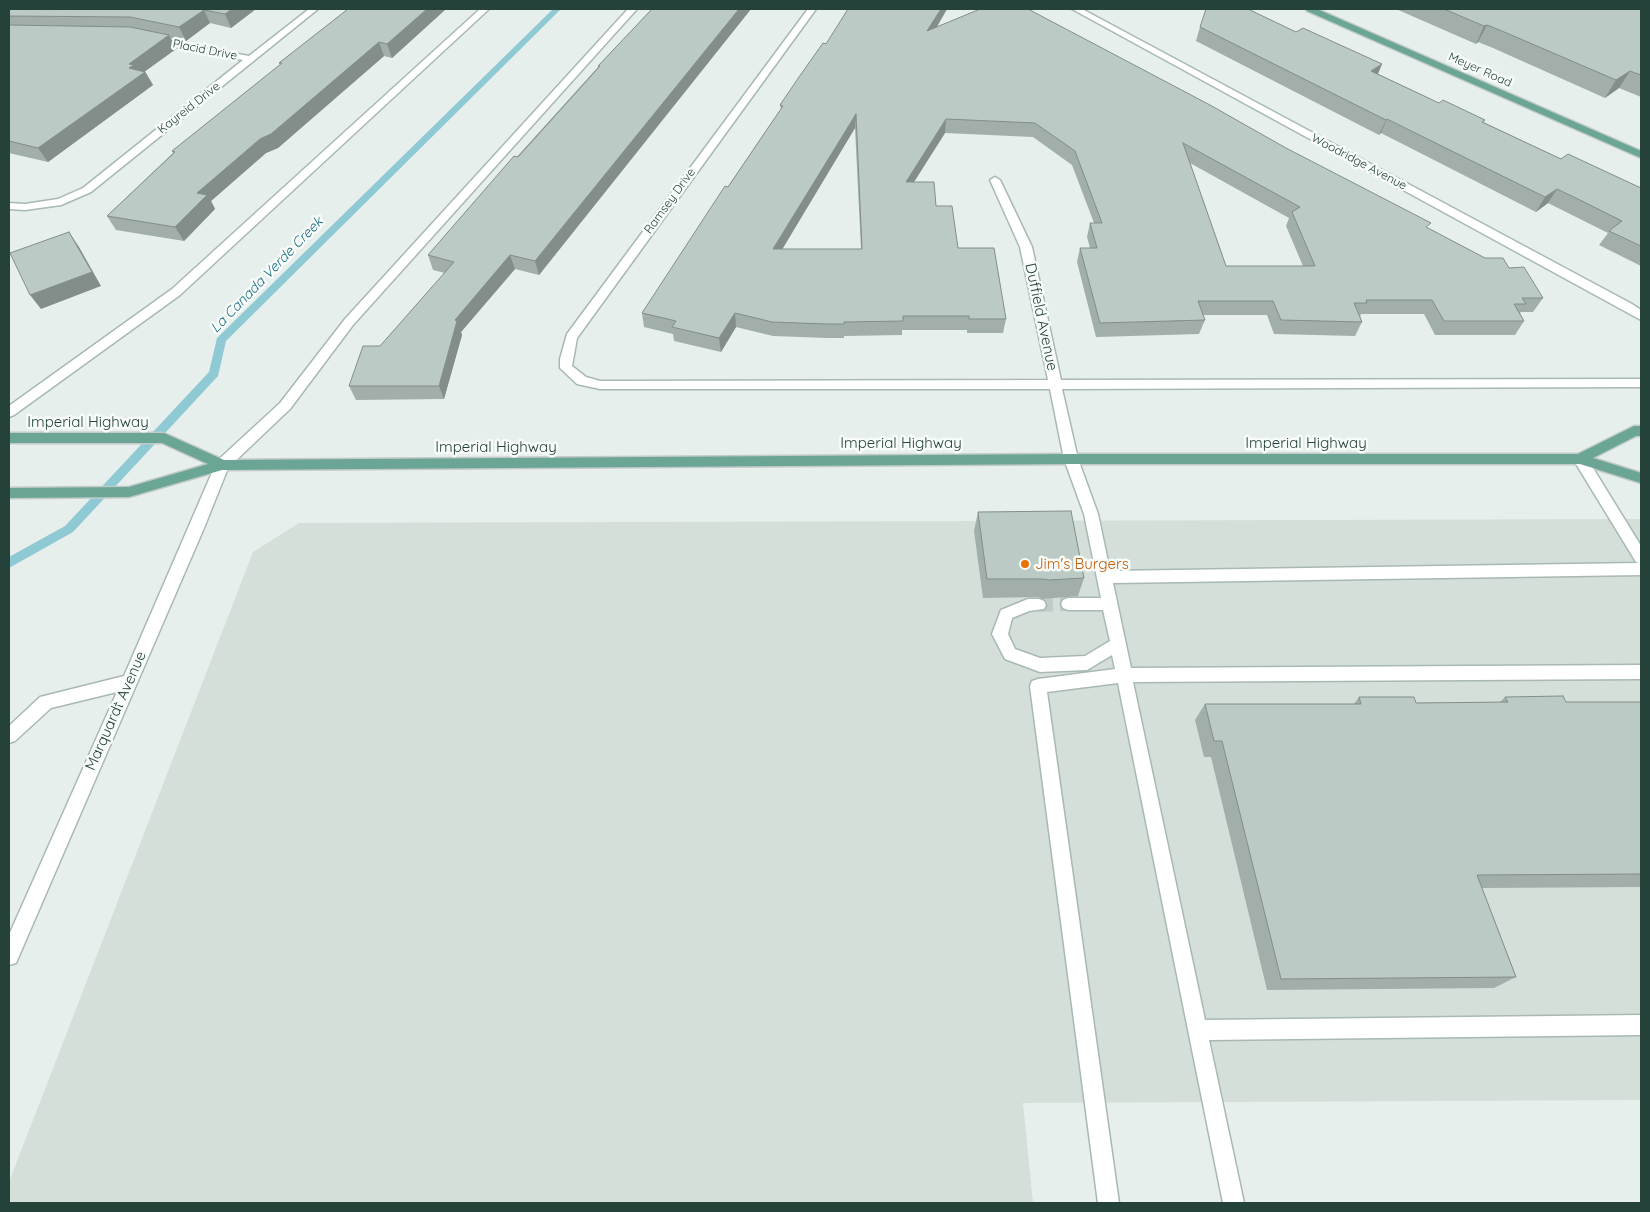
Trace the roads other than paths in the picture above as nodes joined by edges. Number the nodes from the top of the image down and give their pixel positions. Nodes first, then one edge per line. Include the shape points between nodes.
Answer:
1 (314, 9) edge
2 (485, 9) edge
3 (634, 9) edge
4 (812, 9) edge
5 (1076, 9) edge
6 (1310, 9) edge
7 (146, 38) edge
8 (251, 59) junction
9 (1641, 155) edge
10 (996, 180) dead end
11 (9, 206) edge
12 (1641, 316) edge
13 (1641, 383) edge
14 (1055, 384) junction
15 (9, 412) edge
16 (1641, 431) edge
17 (15, 438) edge
18 (1071, 459) junction
19 (1580, 460) junction
20 (215, 461) junction
21 (1641, 478) edge
22 (9, 493) edge
23 (1641, 558) edge
24 (1641, 569) edge
25 (1104, 577) junction
26 (1068, 604) tunnel mouth
27 (1110, 604) junction
28 (1039, 605) tunnel mouth
29 (1118, 644) junction
30 (1641, 672) edge
31 (1124, 675) junction
32 (129, 682) junction
33 (9, 736) edge
34 (9, 956) edge
35 (1641, 1025) edge
36 (1198, 1030) junction
37 (1108, 1203) edge
38 (1234, 1203) edge

1 - 8 street, Kayreid Drive
2 - 15 street via 176,292
3 - 20 street via 349,322 285,406
4 - 14 street, Ramsey Drive via 570,337 566,368 582,381 600,385
5 - 12 street, Woodridge Avenue
6 - 9 main road, Meyer Road
7 - 8 street, Placid Drive
8 - 11 street, Kayreid Drive via 87,190 61,202
10 - 14 street, Duffield Avenue via 1026,247
13 - 14 street
14 - 18 street, Duffield Avenue
16 - 19 main road, Imperial Highway via 1634,431
17 - 20 main road, Imperial Highway via 164,438
18 - 19 main road, Imperial Highway
18 - 20 main road, Imperial Highway
18 - 25 street, Duffield Avenue via 1092,514
19 - 21 main road, Imperial Highway
19 - 23 street
20 - 22 main road, Imperial Highway via 194,473 129,492
20 - 32 street, Marquardt Avenue via 197,528
24 - 25 street
25 - 27 street, Duffield Avenue
26 - 27 street
27 - 29 street, Duffield Avenue
28 - 29 street via 1028,605 1006,614 1000,634 1010,654 1040,665 1087,663
29 - 31 street, Duffield Avenue
30 - 31 street
31 - 36 street, Duffield Avenue
31 - 37 street via 1038,686
32 - 33 street via 46,702
32 - 34 street, Marquardt Avenue
35 - 36 street
36 - 38 street, Duffield Avenue

